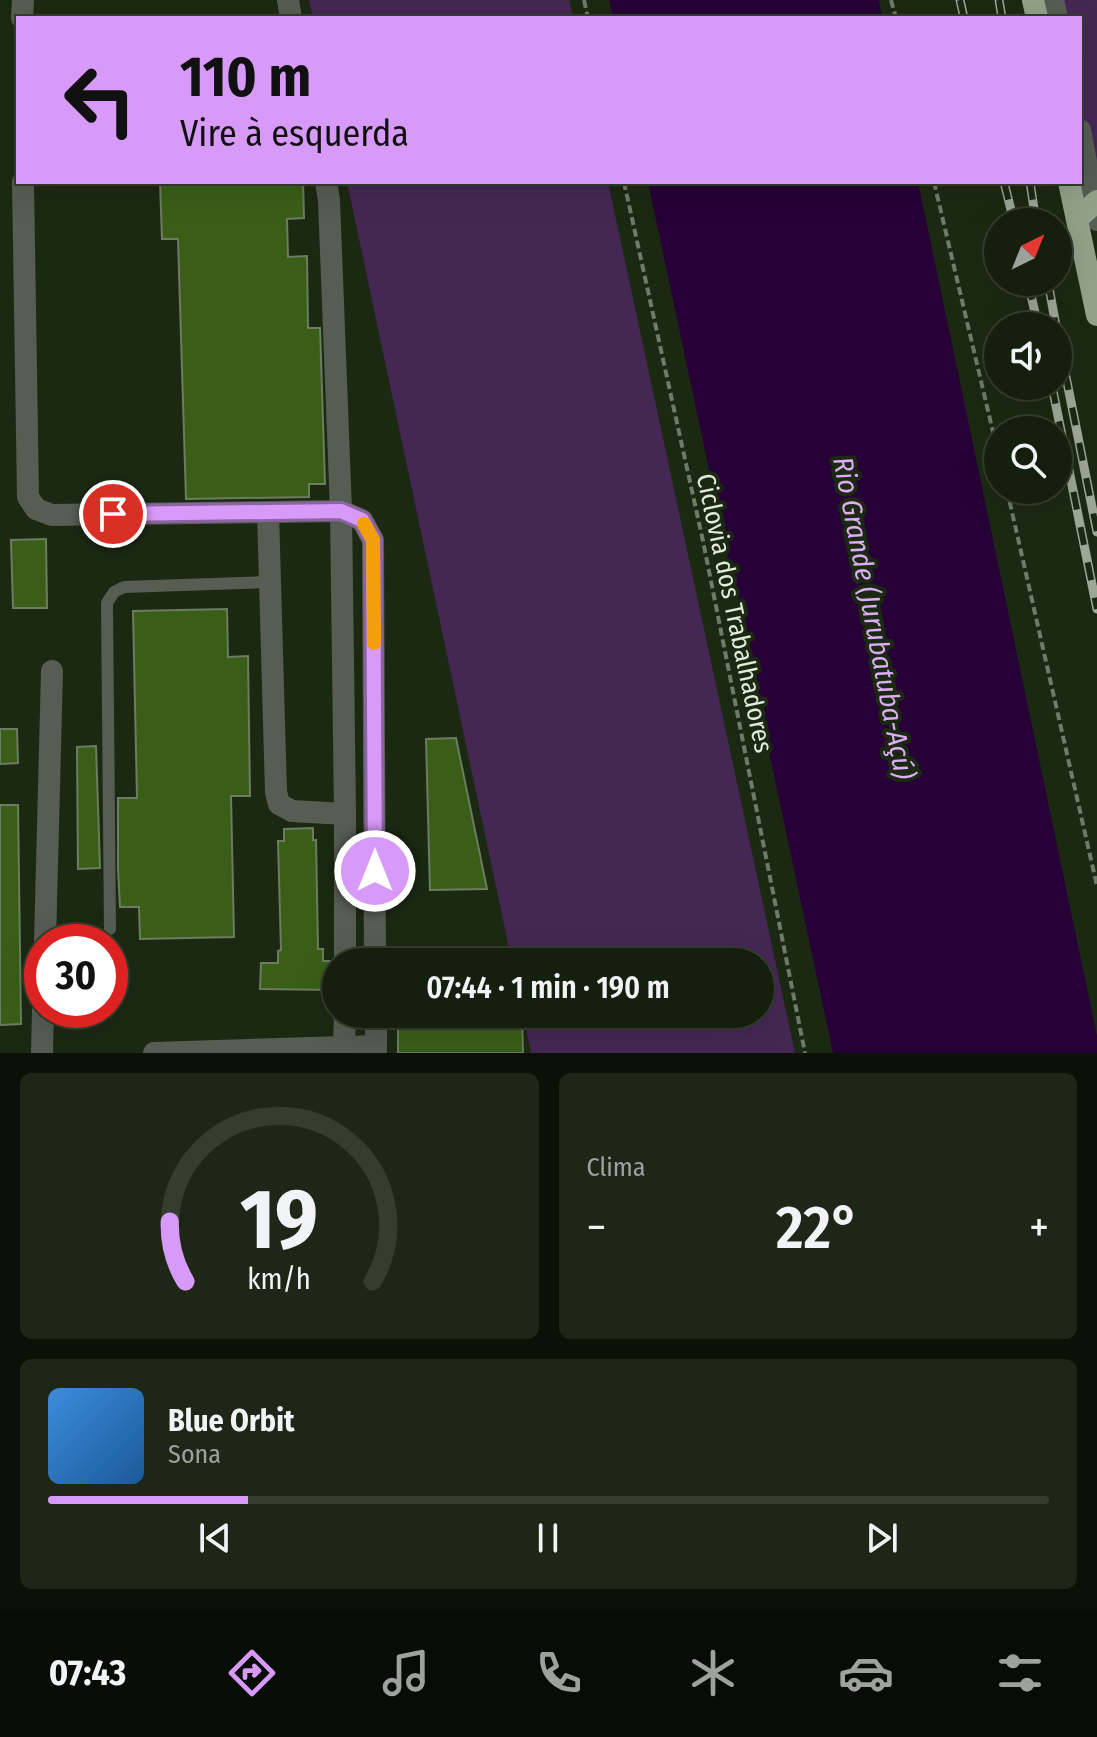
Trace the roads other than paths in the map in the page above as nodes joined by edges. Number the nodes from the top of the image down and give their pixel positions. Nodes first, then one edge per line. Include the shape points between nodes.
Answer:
1 (1082, 145) edge
2 (23, 184) edge
3 (326, 184) edge
4 (1071, 184) edge
5 (1091, 210) edge
6 (1097, 315) edge
7 (341, 511) junction
8 (268, 512) junction
9 (270, 582) junction
10 (52, 671) dead end
11 (345, 814) junction
12 (45, 924) edge
13 (110, 924) edge
14 (345, 948) edge
15 (375, 948) edge
16 (43, 1028) edge
17 (345, 1028) edge
18 (376, 1028) edge
19 (344, 1046) junction
20 (376, 1049) edge
21 (242, 1051) edge
22 (42, 1053) edge
23 (154, 1053) edge

1 - 5 street
2 - 8 street via 28,497 36,509 52,515
3 - 7 street
4 - 5 highway
5 - 6 highway
7 - 8 street
7 - 11 street
7 - 15 street via 362,520 373,540
8 - 9 street
9 - 11 street via 279,804 292,811
9 - 13 lane via 124,587 107,603
10 - 12 street
11 - 14 street
16 - 22 street
17 - 19 street
18 - 20 street
19 - 20 street
19 - 21 street
21 - 23 street

